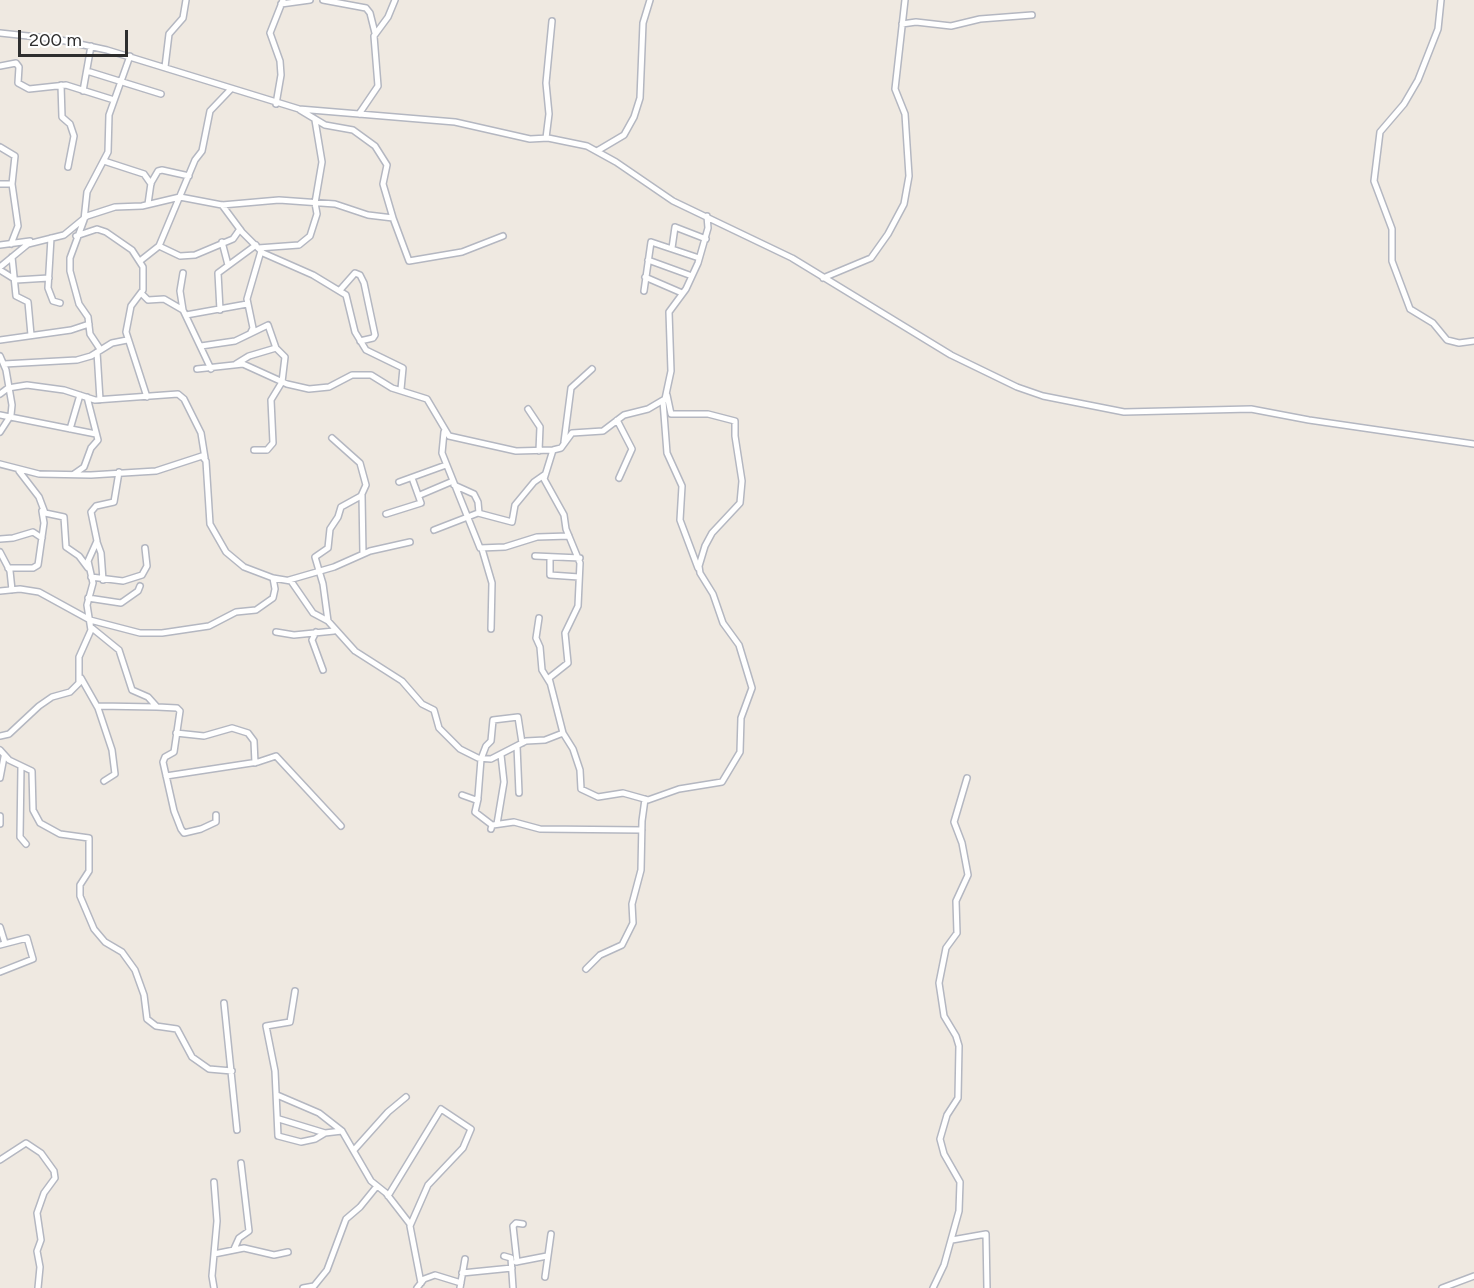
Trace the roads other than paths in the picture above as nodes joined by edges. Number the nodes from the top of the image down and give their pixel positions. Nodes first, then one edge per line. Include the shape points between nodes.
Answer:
1 (186, 0) edge
2 (310, 0) edge
3 (323, 0) edge
4 (394, 0) edge
5 (650, 0) edge
6 (905, 0) edge
7 (1441, 0) edge
8 (282, 2) edge
9 (1032, 15) dead end
10 (552, 21) dead end
11 (902, 24) junction
12 (0, 33) edge
13 (375, 33) junction
14 (91, 46) junction
15 (130, 57) junction
16 (0, 66) edge
17 (165, 67) junction
18 (87, 71) junction
19 (121, 81) junction
20 (61, 85) junction
21 (231, 89) junction
22 (83, 91) junction
23 (161, 94) dead end
24 (114, 100) junction
25 (276, 104) junction
26 (299, 109) junction
27 (359, 114) junction
28 (315, 120) junction
29 (546, 138) junction
30 (0, 147) edge
31 (597, 151) junction
32 (104, 161) junction
33 (68, 167) dead end
34 (189, 176) junction
35 (0, 184) edge
36 (12, 184) junction
37 (151, 185) junction
38 (180, 197) junction
39 (315, 203) junction
40 (148, 204) junction
41 (222, 205) junction
42 (707, 216) junction
43 (393, 218) junction
44 (84, 220) junction
45 (240, 229) junction
46 (76, 236) junction
47 (503, 236) dead end
48 (51, 238) junction
49 (706, 239) junction
50 (38, 241) junction
51 (222, 242) junction
52 (11, 244) junction
53 (0, 245) edge
54 (159, 246) junction
55 (258, 248) junction
56 (672, 248) junction
57 (12, 257) junction
58 (699, 258) junction
59 (648, 260) junction
60 (140, 261) junction
61 (228, 265) junction
62 (0, 268) edge
63 (183, 273) dead end
64 (692, 276) junction
65 (645, 277) junction
66 (13, 278) junction
67 (49, 278) junction
68 (823, 278) junction
69 (340, 290) junction
70 (644, 291) dead end
71 (141, 293) junction
72 (682, 293) junction
73 (60, 303) dead end
74 (247, 304) junction
75 (220, 310) junction
76 (185, 313) junction
77 (89, 324) junction
78 (250, 334) junction
79 (32, 335) junction
80 (0, 340) edge
81 (127, 340) junction
82 (360, 341) junction
83 (1474, 341) edge
84 (201, 346) junction
85 (276, 348) junction
86 (98, 350) junction
87 (0, 356) edge
88 (4, 364) junction
89 (235, 364) junction
90 (197, 369) dead end
91 (211, 369) junction
92 (592, 369) dead end
93 (282, 382) junction
94 (8, 388) junction
95 (401, 389) junction
96 (0, 394) edge
97 (80, 395) junction
98 (667, 395) junction
99 (87, 397) junction
100 (147, 397) junction
101 (100, 400) junction
102 (663, 401) junction
103 (528, 409) dead end
104 (0, 415) edge
105 (10, 416) junction
106 (617, 420) junction
107 (70, 429) junction
108 (0, 432) edge
109 (444, 432) junction
110 (96, 434) junction
111 (332, 438) dead end
112 (563, 444) junction
113 (1474, 444) edge
114 (254, 450) dead end
115 (554, 450) junction
116 (539, 451) junction
117 (205, 458) junction
118 (0, 464) edge
119 (446, 465) junction
120 (18, 469) junction
121 (119, 472) junction
122 (72, 475) junction
123 (544, 475) junction
124 (411, 478) junction
125 (619, 478) dead end
126 (399, 482) dead end
127 (454, 483) junction
128 (362, 495) junction
129 (420, 495) junction
130 (42, 507) junction
131 (480, 513) junction
132 (386, 514) dead end
133 (466, 516) junction
134 (434, 530) dead end
135 (568, 536) junction
136 (0, 538) edge
137 (42, 538) junction
138 (97, 542) junction
139 (410, 542) dead end
140 (145, 548) dead end
141 (482, 549) junction
142 (0, 552) edge
143 (363, 554) junction
144 (535, 556) dead end
145 (550, 557) junction
146 (580, 558) junction
147 (8, 568) junction
148 (89, 569) junction
149 (699, 569) junction
150 (319, 570) junction
151 (91, 577) junction
152 (579, 577) junction
153 (273, 578) junction
154 (103, 580) junction
155 (289, 580) junction
156 (140, 586) dead end
157 (12, 590) junction
158 (0, 591) edge
159 (88, 598) junction
160 (539, 618) dead end
161 (328, 621) junction
162 (90, 623) junction
163 (491, 629) dead end
164 (334, 631) junction
165 (276, 632) dead end
166 (316, 632) junction
167 (323, 670) dead end
168 (81, 678) junction
169 (551, 685) junction
170 (98, 706) junction
171 (158, 707) junction
172 (176, 733) junction
173 (563, 733) junction
174 (1, 737) edge
175 (519, 744) junction
176 (0, 750) edge
177 (501, 755) junction
178 (4, 757) junction
179 (481, 759) junction
180 (255, 763) junction
181 (21, 766) junction
182 (166, 776) junction
183 (0, 778) edge
184 (967, 778) dead end
185 (104, 782) dead end
186 (519, 793) dead end
187 (462, 795) dead end
188 (478, 799) junction
189 (645, 799) junction
190 (216, 815) dead end
191 (0, 816) edge
192 (0, 824) edge
193 (341, 826) dead end
194 (494, 826) junction
195 (642, 830) junction
196 (26, 844) dead end
197 (0, 927) edge
198 (3, 944) edge
199 (586, 969) dead end
200 (0, 972) edge
201 (295, 991) dead end
202 (224, 1003) dead end
203 (232, 1071) junction
204 (277, 1095) junction
205 (406, 1097) dead end
206 (279, 1119) junction
207 (237, 1130) dead end
208 (342, 1131) junction
209 (325, 1133) junction
210 (354, 1150) junction
211 (0, 1160) edge
212 (241, 1163) dead end
213 (214, 1182) dead end
214 (377, 1186) junction
215 (388, 1196) junction
216 (410, 1224) junction
217 (523, 1224) dead end
218 (551, 1234) dead end
219 (952, 1240) junction
220 (234, 1249) junction
221 (288, 1252) dead end
222 (214, 1254) junction
223 (504, 1256) dead end
224 (546, 1256) junction
225 (465, 1259) dead end
226 (514, 1264) junction
227 (462, 1273) junction
228 (1474, 1276) edge
229 (545, 1277) dead end
230 (419, 1285) edge
231 (460, 1285) edge
232 (38, 1288) edge
233 (214, 1288) edge
234 (303, 1288) edge
235 (513, 1288) edge
236 (933, 1288) edge
237 (987, 1288) edge
238 (1442, 1288) edge

1 - 17 street via 183,18 170,34
2 - 8 street
3 - 13 street via 366,8
4 - 13 street via 388,17
5 - 31 street via 642,27 640,98 634,117 624,135
6 - 11 street
7 - 83 street via 1438,29 1418,80 1380,132 1374,181 1392,229 1392,263 1410,309 1433,323 1447,340
8 - 25 street via 270,33 282,75
9 - 11 street via 980,19 951,26
10 - 29 street
11 - 68 street via 895,90 905,114 909,177 904,204 871,258
12 - 14 street
13 - 27 street via 378,85
14 - 15 street
14 - 18 street
15 - 17 street
15 - 19 street
16 - 20 street via 16,63 18,83 29,89
17 - 21 street
18 - 19 street
18 - 22 street
19 - 23 street
19 - 24 street
20 - 22 street
20 - 33 street via 62,116 74,136
21 - 25 street
21 - 34 street via 210,111 202,151
22 - 24 street
24 - 32 street via 108,121 110,148
25 - 26 street
26 - 27 street
26 - 28 street
27 - 29 street via 425,118 530,139
28 - 39 street via 322,158
28 - 43 street via 353,130 375,146 387,165 382,184
29 - 31 street
30 - 36 street via 15,156
31 - 42 street via 673,201
32 - 37 street via 141,172
32 - 44 street via 87,192
34 - 37 street via 160,170
34 - 38 street
35 - 36 street
36 - 52 street via 18,226
37 - 40 street
38 - 40 street
38 - 41 street
38 - 54 street
39 - 41 street
39 - 43 street
39 - 55 street via 308,240 299,245
40 - 44 street via 115,207
41 - 45 street
42 - 49 street
42 - 68 street via 792,258
43 - 47 street via 408,261 462,252
44 - 46 street
44 - 48 street via 64,235
45 - 51 street via 235,237
45 - 55 street
46 - 60 street via 101,230 127,246
46 - 77 street via 70,271
48 - 50 street
48 - 67 street
49 - 56 street via 675,227
49 - 58 street
50 - 52 street
50 - 57 street
51 - 54 street via 205,253 189,256 179,256
51 - 61 street
52 - 53 street
54 - 60 street
55 - 61 street
55 - 69 street
55 - 74 street
56 - 58 street
56 - 59 street via 651,242
57 - 62 street
57 - 66 street
58 - 64 street
59 - 64 street
59 - 65 street
60 - 71 street via 144,272
61 - 75 street via 218,277
62 - 66 street
63 - 76 street via 180,291
64 - 72 street
65 - 70 street
65 - 72 street
66 - 67 street
66 - 79 street via 16,297 28,302
67 - 73 street via 53,301
68 - 113 street via 951,355 1043,396 1124,412 1251,409
69 - 82 street via 349,298
69 - 82 street via 355,273 360,275 375,335
71 - 76 street via 148,300 164,300
71 - 81 street via 130,310
72 - 98 street via 669,313 672,358
74 - 75 street
74 - 78 street via 253,328
75 - 76 street
76 - 84 street
77 - 79 street
77 - 86 street
78 - 84 street via 236,341
78 - 85 street via 268,326
79 - 80 street
81 - 86 street
81 - 100 street
82 - 95 street via 370,354 403,367
84 - 91 street
85 - 89 street
85 - 93 street via 285,357
86 - 88 street via 72,361
86 - 101 street
87 - 88 street
88 - 94 street
89 - 91 street
89 - 93 street
90 - 91 street
92 - 112 street via 571,388
93 - 95 street via 300,388 324,388 361,374
93 - 114 street via 271,399 272,444 267,450
94 - 96 street
94 - 97 street via 41,386
94 - 105 street
95 - 109 street via 428,400
97 - 99 street
97 - 107 street
98 - 102 street
98 - 149 street via 671,414 708,414 735,421 742,482 740,503 708,541
99 - 101 street
99 - 110 street
100 - 101 street
100 - 117 street via 182,396 201,433
102 - 106 street
102 - 149 street via 667,453 682,486 680,518
103 - 116 street via 540,427
104 - 105 street
105 - 107 street
105 - 108 street
106 - 112 street via 602,431 574,432
106 - 125 street via 632,449
107 - 110 street
109 - 116 street via 512,451
109 - 119 street via 442,450
110 - 122 street via 98,440 83,469
111 - 128 street via 360,463 366,484
112 - 115 street
115 - 116 street
115 - 123 street
117 - 121 street via 192,458 156,471
117 - 153 street via 210,524 218,539 240,565
118 - 120 street
119 - 124 street
119 - 127 street
120 - 122 street
120 - 130 street
121 - 122 street
121 - 138 street via 114,502 96,506 91,512
123 - 131 street via 514,506 512,522
123 - 135 street via 564,515
124 - 126 street
124 - 129 street
127 - 129 street
127 - 131 street via 474,494
127 - 133 street
128 - 143 street
128 - 150 street via 340,508 330,529 328,549 315,557
129 - 132 street via 420,504
130 - 137 street
130 - 148 street via 48,514 63,516 66,547
131 - 133 street
133 - 134 street
133 - 141 street
135 - 141 street via 537,537 506,547
135 - 146 street
136 - 137 street via 34,532
137 - 147 street via 36,567
138 - 148 street via 89,554
138 - 154 street via 102,553
139 - 143 street
140 - 154 street via 148,560 144,573 123,581
141 - 163 street via 492,583
142 - 147 street
143 - 150 street
144 - 145 street
145 - 146 street
145 - 152 street via 550,575
146 - 152 street
147 - 157 street
148 - 151 street
149 - 189 street via 723,623 739,645 752,688 742,715 740,750 722,782
150 - 155 street
150 - 161 street
151 - 154 street
151 - 159 street
152 - 169 street via 577,610 565,633 568,663 550,676
153 - 155 street
153 - 162 street via 275,592 271,600 256,610 236,612 209,626 143,633
155 - 161 street via 315,615
156 - 159 street via 122,603
157 - 158 street
157 - 162 street via 39,592
159 - 162 street
160 - 169 street via 536,638 543,673
161 - 164 street
162 - 168 street via 79,660
162 - 171 street via 97,635 119,650 131,689
164 - 166 street
164 - 179 street via 363,658 407,685 422,704 435,711 439,728 460,749
165 - 166 street
166 - 167 street via 312,640
168 - 170 street
168 - 174 street via 70,692 51,698 22,725
169 - 173 street
170 - 171 street
170 - 185 street via 115,772
171 - 172 street via 180,710
172 - 180 street via 204,736 232,728 248,733 253,738
172 - 182 street via 173,753 164,761
173 - 175 street
173 - 189 street via 574,750 583,791 598,796 623,793
175 - 177 street
175 - 179 street via 518,717 494,720 491,742
175 - 186 street
176 - 178 street
177 - 179 street
177 - 194 street via 504,787
178 - 181 street
178 - 183 street
179 - 188 street
180 - 182 street
180 - 193 street via 277,756
181 - 196 street via 20,837
181 - 203 street via 32,772 33,810 40,823 60,834 89,838 88,871 80,885 80,896 98,934 122,952 135,970 144,994 147,1019 156,1026 177,1029 192,1057 208,1069
182 - 190 street via 176,817 184,832 216,822
184 - 219 street via 954,822 968,875 956,901 957,933 946,948 939,980 944,1016 958,1040 960,1069 958,1098 947,1115 940,1138 960,1184 959,1214
187 - 188 street
188 - 194 street via 475,813
189 - 195 street
191 - 192 street
194 - 195 street via 514,822 540,829
195 - 199 street via 633,924 622,945 600,955
197 - 198 street
198 - 200 street via 27,938 32,961
201 - 204 street via 290,1022 266,1026
202 - 203 street
203 - 207 street
204 - 206 street
204 - 208 street via 319,1113
205 - 210 street
206 - 209 street
206 - 209 street via 277,1134 281,1138 309,1141
208 - 209 street
208 - 210 street
210 - 214 street
211 - 232 street via 26,1143 41,1153 54,1171 55,1178 44,1193 37,1214 41,1240 37,1251
212 - 220 street via 249,1231 239,1238
213 - 222 street
214 - 215 street
214 - 234 street via 346,1219 327,1270 314,1286
215 - 216 street
215 - 216 street via 441,1109 471,1129 463,1148 429,1183
216 - 230 street
217 - 226 street via 517,1222 513,1226
218 - 224 street
219 - 236 street
219 - 237 street via 987,1234
220 - 221 street via 249,1248 274,1255
220 - 222 street
222 - 233 street
223 - 226 street via 511,1257
224 - 226 street
224 - 229 street
225 - 227 street
226 - 227 street
226 - 235 street
227 - 231 street
228 - 238 street
230 - 231 street via 437,1275

